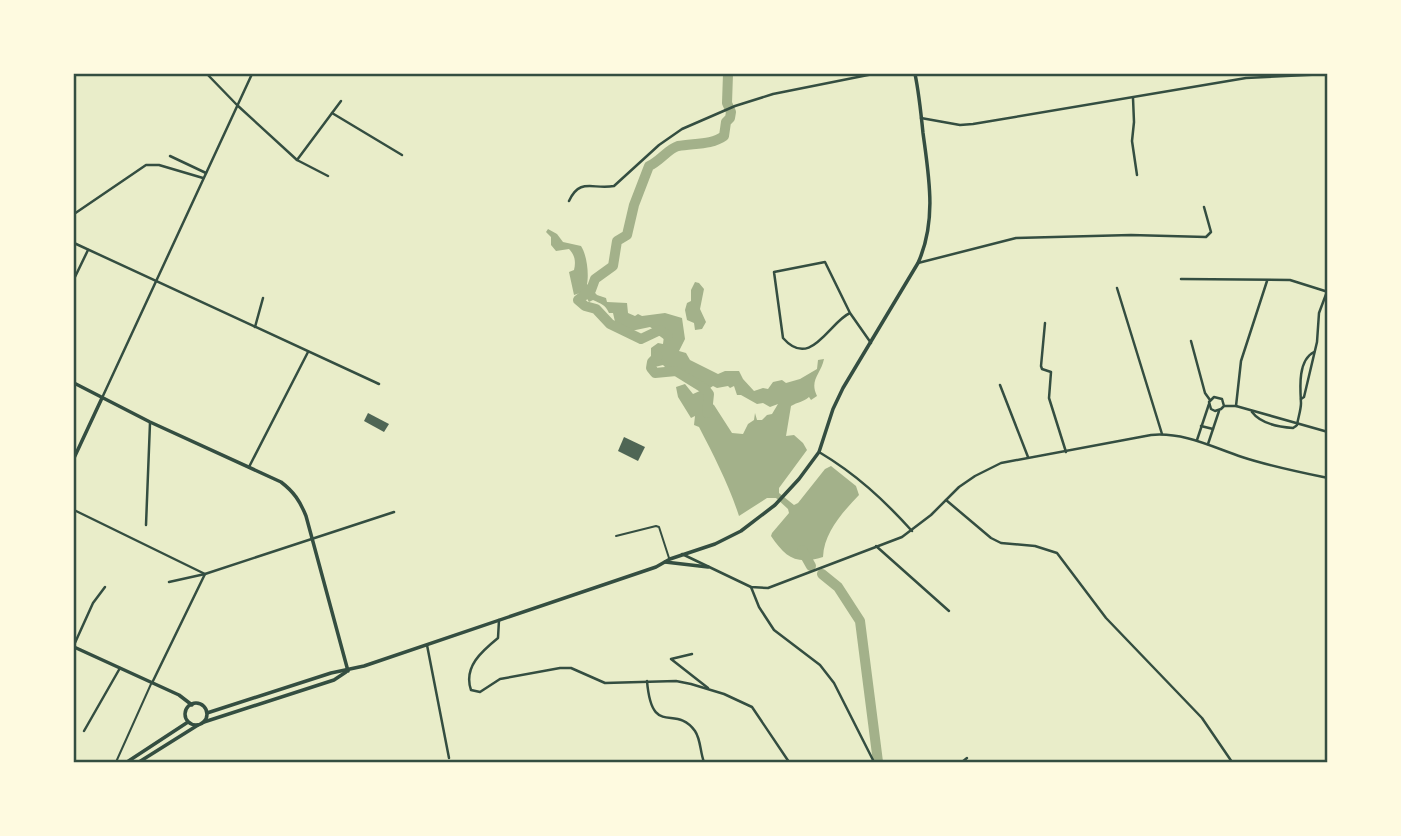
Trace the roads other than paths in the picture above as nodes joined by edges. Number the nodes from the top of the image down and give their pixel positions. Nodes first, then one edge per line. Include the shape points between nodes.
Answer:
1 (208, 74) edge
2 (252, 74) edge
3 (873, 74) edge
4 (915, 74) edge
5 (1328, 74) edge
6 (1133, 98) junction
7 (341, 101) dead end
8 (237, 105) junction
9 (332, 113) junction
10 (921, 118) junction
11 (402, 155) dead end
12 (170, 156) dead end
13 (297, 160) junction
14 (205, 173) junction
15 (1137, 175) dead end
16 (328, 176) dead end
17 (203, 178) junction
18 (569, 201) dead end
19 (1205, 207) dead end
20 (74, 214) edge
21 (74, 243) edge
22 (88, 250) junction
23 (918, 263) junction
24 (74, 279) edge
25 (1181, 279) dead end
26 (1266, 281) junction
27 (156, 282) junction
28 (1117, 288) dead end
29 (1326, 290) edge
30 (263, 298) dead end
31 (850, 313) junction
32 (1045, 323) dead end
33 (254, 327) junction
34 (1191, 341) dead end
35 (871, 343) junction
36 (308, 352) junction
37 (1314, 352) junction
38 (74, 383) edge
39 (379, 384) dead end
40 (1000, 385) dead end
41 (102, 398) junction
42 (1301, 400) junction
43 (1210, 402) junction
44 (1224, 406) junction
45 (1236, 406) junction
46 (1219, 411) junction
47 (1252, 412) junction
48 (150, 422) junction
49 (1297, 425) junction
50 (1201, 426) junction
51 (1213, 429) junction
52 (1328, 432) edge
53 (1162, 434) junction
54 (1197, 440) junction
55 (1208, 444) junction
56 (819, 452) junction
57 (1066, 452) junction
58 (74, 458) edge
59 (1028, 458) junction
60 (250, 467) junction
61 (1328, 478) edge
62 (946, 500) junction
63 (74, 509) edge
64 (394, 512) dead end
65 (146, 525) dead end
66 (912, 531) junction
67 (616, 536) dead end
68 (313, 540) junction
69 (876, 546) junction
70 (682, 554) junction
71 (670, 559) junction
72 (663, 562) junction
73 (708, 567) junction
74 (205, 574) junction
75 (169, 582) dead end
76 (105, 587) dead end
77 (751, 587) junction
78 (949, 611) dead end
79 (499, 620) junction
80 (427, 645) junction
81 (74, 646) edge
82 (692, 654) dead end
83 (120, 668) junction
84 (348, 671) junction
85 (647, 681) junction
86 (152, 683) junction
87 (709, 689) junction
88 (192, 705) junction
89 (206, 713) junction
90 (188, 722) junction
91 (204, 722) junction
92 (198, 725) junction
93 (85, 732) dead end
94 (449, 758) dead end
95 (967, 758) dead end
96 (116, 762) edge
97 (127, 762) edge
98 (139, 762) edge
99 (704, 762) edge
100 (789, 762) edge
101 (874, 762) edge
102 (962, 762) edge
103 (1233, 762) edge

1 - 8 street
2 - 8 street
3 - 18 street via 735,106 682,129 614,186 579,187
4 - 10 street
5 - 6 street via 1247,78
6 - 10 street via 973,124
6 - 15 street
7 - 9 street
8 - 13 street
8 - 14 street
9 - 11 street
9 - 13 street
10 - 23 street via 930,212
12 - 14 street
13 - 16 street
14 - 17 street
17 - 20 street via 146,165
17 - 27 street
19 - 23 street via 1211,232 1206,237 1016,237
21 - 22 street
22 - 24 street
22 - 27 street
23 - 35 street
25 - 26 street
26 - 29 street via 1290,280
26 - 45 street via 1241,360
27 - 33 street
27 - 41 street
28 - 53 street
29 - 37 street
30 - 33 street
31 - 31 street via 825,262 774,272 783,338 789,345 807,348 820,343 841,317
31 - 35 street
32 - 57 street via 1041,366 1051,372 1049,398
33 - 36 street
34 - 43 street
35 - 56 street via 837,402
36 - 39 street
36 - 60 street
37 - 42 street
37 - 42 street via 1305,359
38 - 41 street
40 - 59 street
41 - 48 street
41 - 58 street
42 - 49 street
43 - 44 street via 1220,398
43 - 46 street via 1213,410
43 - 50 street
44 - 45 street
44 - 46 street
45 - 47 street
46 - 51 street
47 - 49 street
47 - 49 street via 1273,425
48 - 60 street
48 - 65 street
49 - 52 street
50 - 51 street
50 - 54 street
51 - 55 street
53 - 54 street
53 - 57 street
54 - 55 street
55 - 61 street
56 - 66 street via 880,496
56 - 70 street via 786,494 741,531
57 - 59 street
59 - 62 street via 1001,463 975,476
60 - 68 street via 291,490 302,504
62 - 66 street
62 - 103 street via 1001,543 1035,545 1057,553 1106,618 1202,718
63 - 74 street
64 - 68 street
66 - 69 street
67 - 71 street via 656,526
68 - 74 street
68 - 84 street
69 - 77 street via 788,583
69 - 78 street
70 - 71 street
70 - 73 street
71 - 72 street
72 - 73 street
72 - 79 street
73 - 77 street
74 - 75 street
74 - 86 street
76 - 81 street
77 - 101 street via 774,630 820,665 834,684
79 - 80 street
79 - 85 street via 498,638 477,657 469,674 475,692 500,679 560,668 572,668 606,683
80 - 84 street
80 - 94 street
81 - 83 street
82 - 87 street via 671,659
83 - 86 street
83 - 93 street
84 - 89 street
84 - 91 street via 334,680
85 - 87 street via 676,681
85 - 99 street via 650,705 656,713 694,728
86 - 88 street
86 - 96 street
87 - 100 street via 752,707
88 - 89 street via 201,705
88 - 90 street via 186,712
89 - 91 street
90 - 92 street
90 - 97 street
91 - 92 street
92 - 98 street
95 - 102 street

